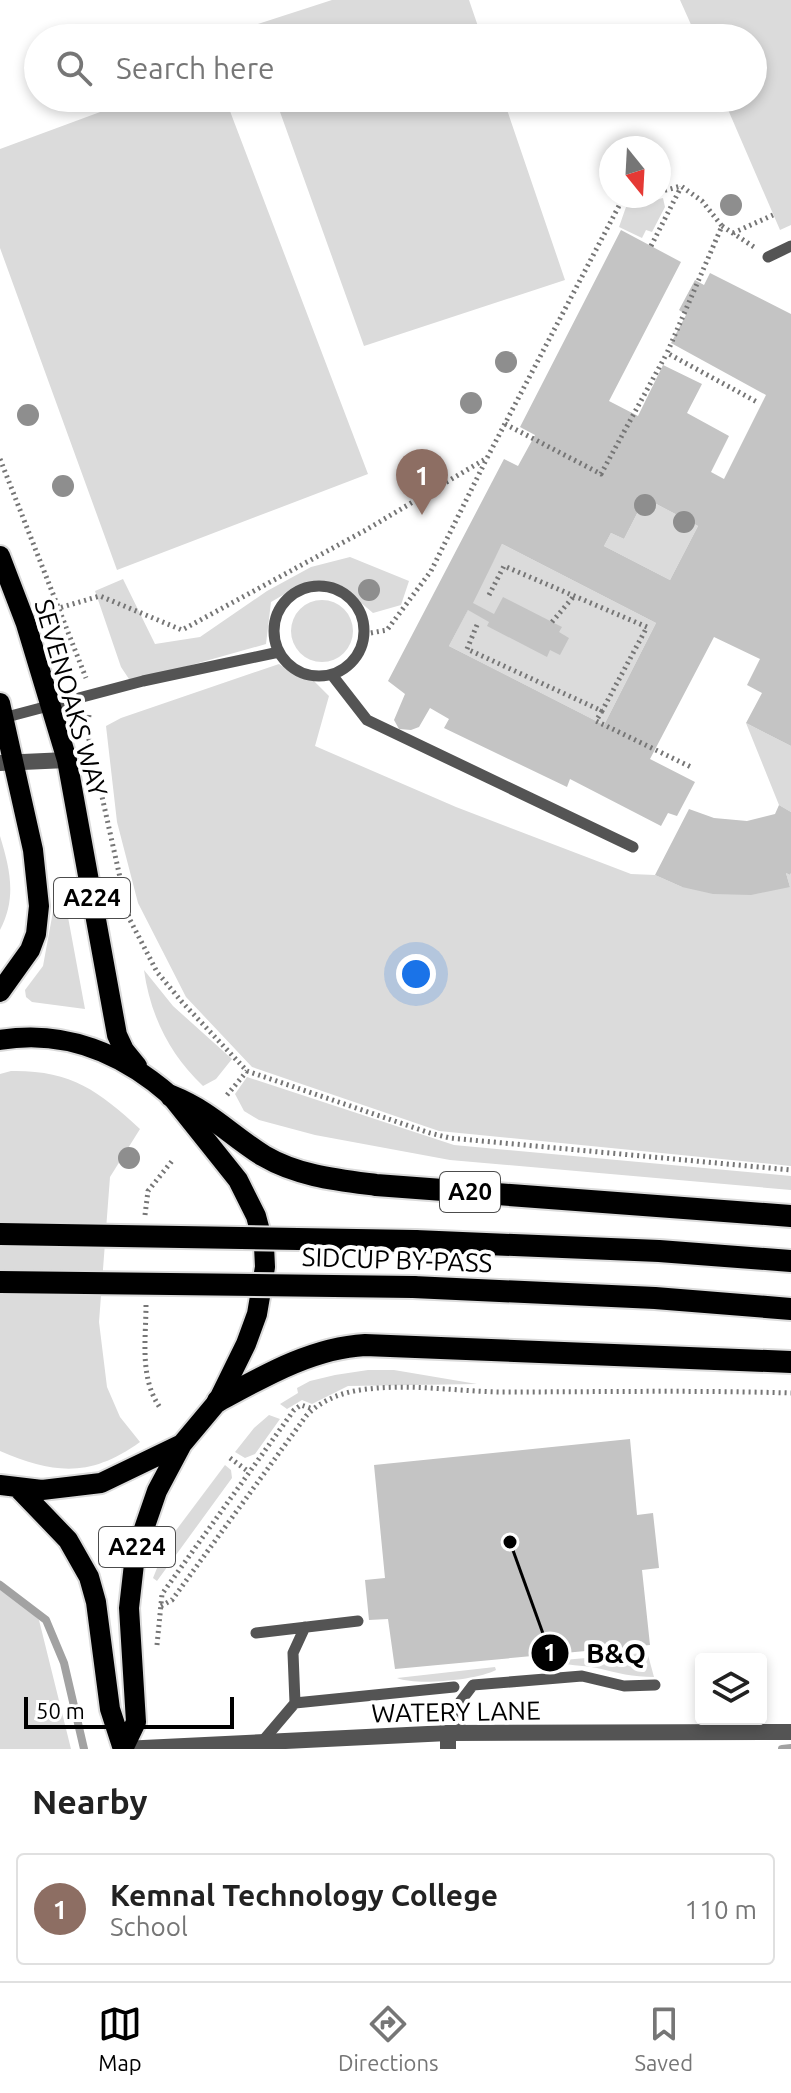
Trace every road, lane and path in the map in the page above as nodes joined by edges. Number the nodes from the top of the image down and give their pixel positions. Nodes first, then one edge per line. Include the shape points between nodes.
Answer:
1 (681, 186) junction
2 (671, 189) edge
3 (618, 208) edge
4 (773, 215) dead end
5 (722, 226) junction
6 (733, 233) junction
7 (651, 246) dead end
8 (791, 246) edge
9 (768, 257) joint
10 (667, 353) junction
11 (757, 402) dead end
12 (505, 424) junction
13 (487, 458) junction
14 (0, 459) edge
15 (0, 556) edge
16 (574, 596) junction
17 (488, 597) dead end
18 (59, 608) junction
19 (46, 617) dead end
20 (552, 622) dead end
21 (477, 625) dead end
22 (365, 634) junction
23 (279, 652) junction
24 (84, 672) dead end
25 (332, 675) junction
26 (51, 705) junction
27 (2, 710) edge
28 (602, 711) junction
29 (87, 731) dead end
30 (93, 758) dead end
31 (67, 760) junction
32 (6, 762) edge
33 (693, 768) dead end
34 (96, 772) dead end
35 (633, 847) dead end
36 (0, 992) edge
37 (0, 1040) edge
38 (247, 1071) junction
39 (151, 1081) junction
40 (227, 1095) dead end
41 (171, 1096) junction
42 (791, 1170) edge
43 (791, 1216) edge
44 (0, 1234) edge
45 (791, 1261) edge
46 (0, 1282) edge
47 (791, 1309) edge
48 (791, 1362) edge
49 (791, 1393) edge
50 (218, 1401) junction
51 (313, 1409) junction
52 (182, 1444) junction
53 (230, 1458) dead end
54 (249, 1472) junction
55 (9, 1487) edge
56 (358, 1621) dead end
57 (305, 1627) junction
58 (256, 1633) dead end
59 (655, 1685) dead end
60 (454, 1687) dead end
61 (295, 1703) junction
62 (791, 1732) edge
63 (452, 1739) edge
64 (261, 1743) junction
65 (123, 1749) edge

1 - 2 path
1 - 5 path
1 - 7 path
3 - 12 path
4 - 6 path
5 - 6 path
5 - 10 path
6 - 9 path
8 - 9 lane
10 - 11 path
10 - 12 path via 601,474
12 - 13 path
13 - 18 path via 182,630 100,596
13 - 22 path via 431,571 387,630
14 - 18 path
15 - 26 main road, SEVENOAKS WAY / A224
16 - 17 path via 504,566
16 - 20 path
16 - 28 path via 647,627
18 - 19 path
18 - 24 path
21 - 28 path via 467,649
22 - 23 lane via 357,606 333,588 317,586 303,589 280,608 274,622
22 - 25 lane via 355,659
23 - 25 lane via 296,670
23 - 26 lane
25 - 35 lane via 367,720
26 - 27 lane
26 - 31 main road, SEVENOAKS WAY / A224
27 - 32 main road, A224
28 - 33 path via 596,721
29 - 30 path
31 - 32 street
31 - 39 main road, SEVENOAKS WAY / A224 via 117,1035
32 - 36 main road, A224 via 36,871 38,919 30,950
34 - 38 path via 129,918 144,949 182,1002
37 - 39 main road via 79,1043 128,1063
38 - 40 path
38 - 42 path via 450,1138
39 - 41 main road
41 - 43 highway, A20 via 197,1106 266,1157 337,1180
41 - 50 main road via 238,1180 264,1246 257,1314
44 - 45 highway, SIDCUP BY-PASS / A20, bridge via 415,1241
46 - 47 highway, SIDCUP BY-PASS, bridge via 413,1287
48 - 50 highway via 344,1346 288,1365
49 - 51 path via 385,1388 338,1396
50 - 52 main road
51 - 54 path via 301,1405 294,1410
51 - 54 path via 172,1600 161,1606 162,1594
52 - 55 main road via 101,1483 42,1490
52 - 65 main road, A224 via 157,1491 135,1555 129,1608 136,1722
53 - 54 path
55 - 65 main road, A224 via 68,1540 89,1577 110,1709
56 - 57 lane
57 - 58 lane
57 - 61 lane via 293,1653
59 - 63 lane via 624,1686 582,1676 473,1685 460,1702
60 - 61 lane
61 - 64 lane
62 - 63 street, WATERY LANE
63 - 64 street, WATERY LANE
64 - 65 street, WATERY LANE

